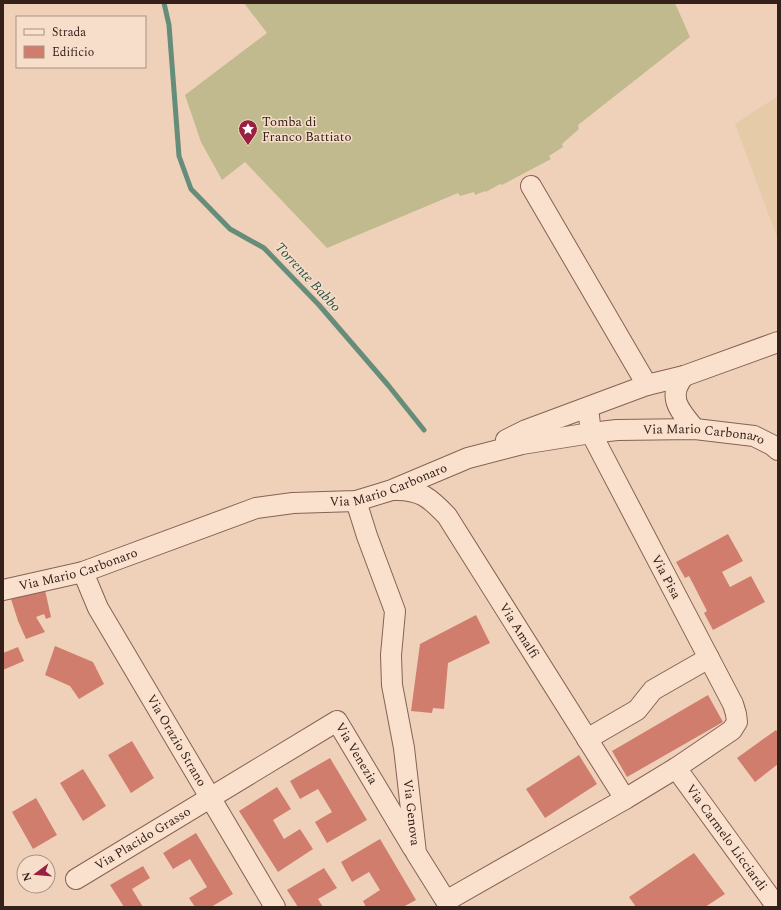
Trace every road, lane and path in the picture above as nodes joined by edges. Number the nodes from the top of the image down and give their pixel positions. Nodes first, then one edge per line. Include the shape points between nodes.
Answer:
1 (531, 186) dead end
2 (778, 342) edge
3 (684, 376) junction
4 (647, 385) junction
5 (588, 408) junction
6 (695, 429) junction
7 (591, 433) junction
8 (778, 450) edge
9 (468, 458) junction
10 (392, 490) junction
11 (356, 501) junction
12 (83, 572) junction
13 (3, 590) edge
14 (708, 658) junction
15 (737, 722) joint
16 (586, 739) junction
17 (676, 768) junction
18 (209, 798) junction
19 (625, 799) junction
20 (416, 853) junction
21 (76, 878) dead end
22 (275, 907) edge
23 (777, 907) edge

1 - 4 street
2 - 3 street
3 - 4 street
3 - 6 street via 677,384 675,394 678,407
4 - 5 street
5 - 7 street
5 - 9 street via 526,430
6 - 7 street, Via Mario Carbonaro
6 - 8 street, Via Mario Carbonaro via 754,436
7 - 9 street, Via Mario Carbonaro via 522,444
7 - 14 street, Via Pisa
9 - 10 street, Via Mario Carbonaro
10 - 11 street, Via Mario Carbonaro
10 - 16 street, Via Amalfi via 408,489 424,495 447,516
11 - 12 street, Via Mario Carbonaro via 293,503 256,508
11 - 20 street, Via Genova via 366,536 395,611 391,655 392,685 404,748
12 - 13 street, Via Mario Carbonaro
12 - 18 street, Via Orazio Strano via 98,608
14 - 15 street, Via Pisa via 733,704
14 - 16 street via 652,690 637,710
15 - 17 street, Via Genova via 732,730
16 - 19 street, Via Amalfi
17 - 19 street, Via Genova
17 - 23 street, Via Carmelo Licciardi
18 - 20 street, Via Venezia via 336,721
18 - 21 street, Via Placido Grasso
18 - 22 street, Via Orazio Strano
19 - 20 street, Via Genova via 446,901

